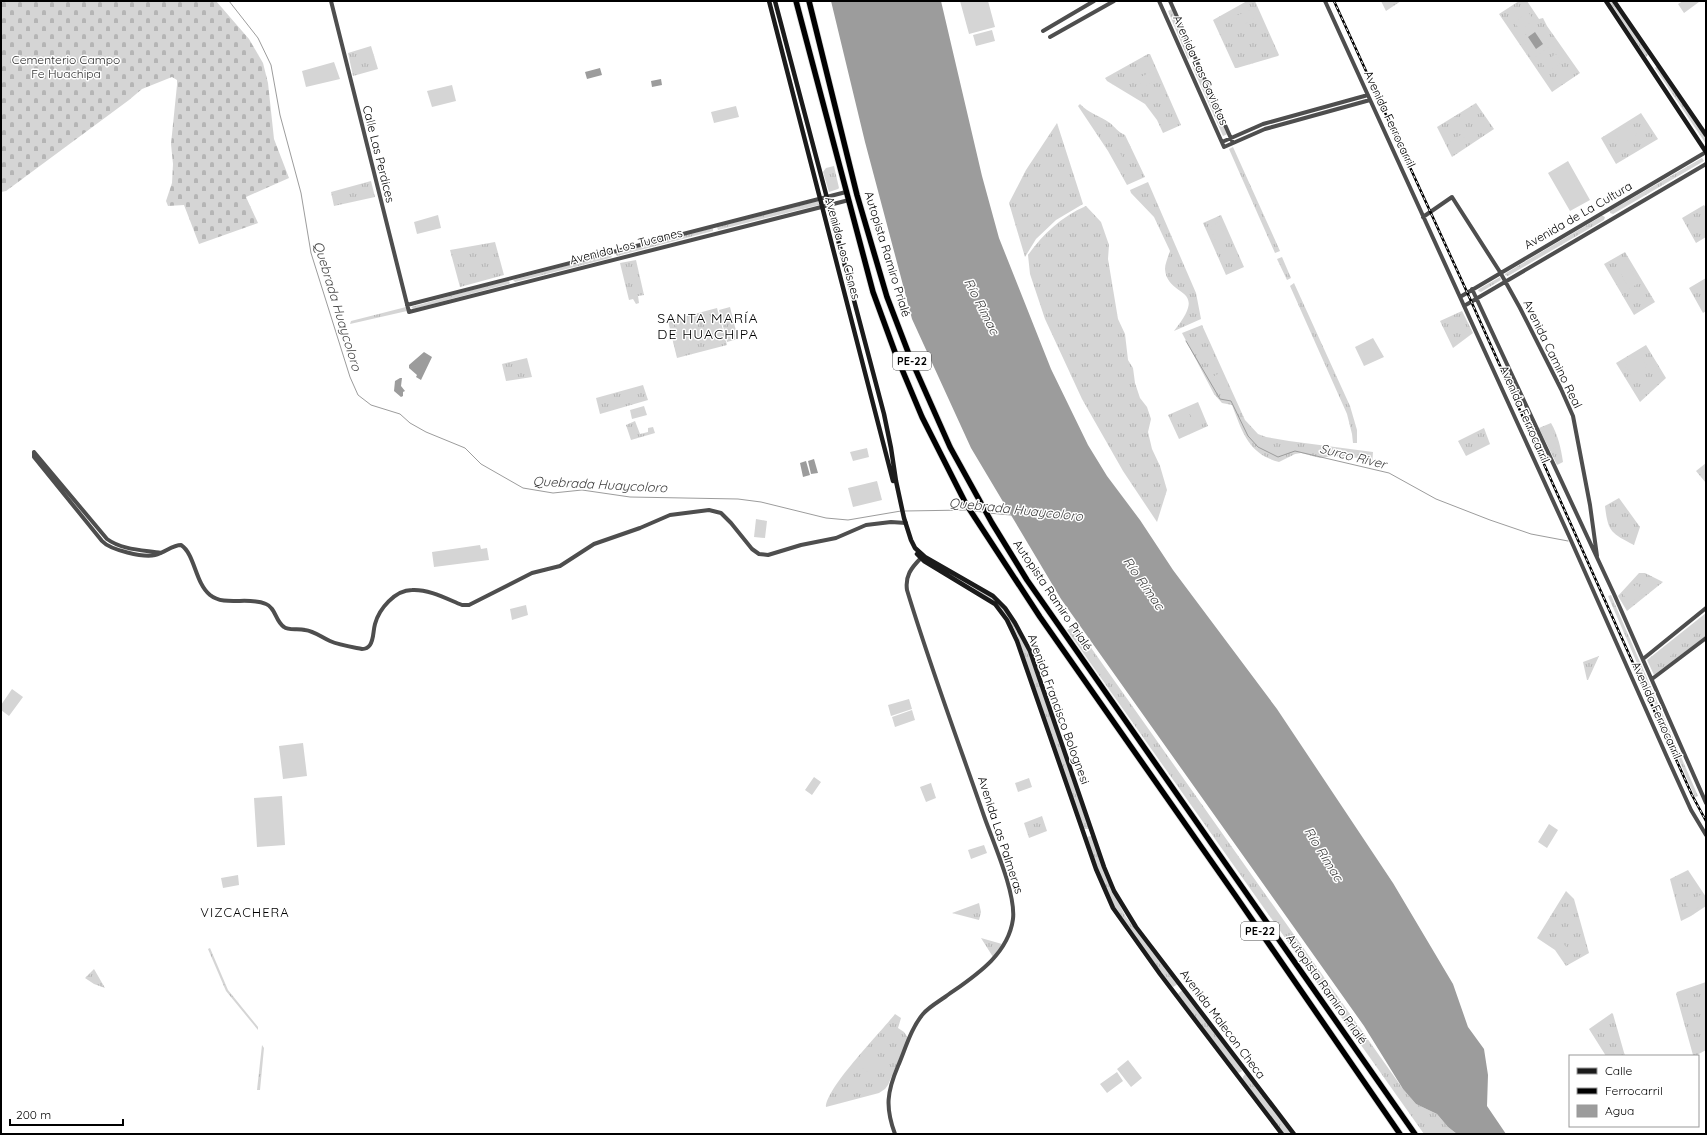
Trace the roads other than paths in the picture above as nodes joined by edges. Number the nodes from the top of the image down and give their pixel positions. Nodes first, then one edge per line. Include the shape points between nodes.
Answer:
1 (331, 1) edge
2 (770, 1) edge
3 (775, 1) edge
4 (796, 1) edge
5 (809, 1) edge
6 (1094, 1) edge
7 (1114, 1) edge
8 (1159, 1) edge
9 (1170, 1) edge
10 (1325, 1) edge
11 (1606, 1) edge
12 (1614, 1) edge
13 (1043, 31) dead end
14 (1050, 37) dead end
15 (831, 89) junction
16 (820, 92) junction
17 (1368, 95) junction
18 (1370, 100) junction
19 (1706, 136) edge
20 (1231, 138) junction
21 (1222, 142) junction
22 (1233, 143) junction
23 (1706, 152) edge
24 (1706, 164) edge
25 (846, 192) junction
26 (826, 196) junction
27 (820, 198) junction
28 (849, 200) junction
29 (828, 205) junction
30 (822, 206) junction
31 (1423, 217) junction
32 (873, 251) junction
33 (863, 254) junction
34 (1500, 272) junction
35 (1505, 282) junction
36 (1472, 289) junction
37 (1460, 297) junction
38 (1476, 298) junction
39 (407, 304) junction
40 (1464, 306) junction
41 (409, 312) joint
42 (862, 333) junction
43 (855, 335) junction
44 (899, 501) junction
45 (904, 521) junction
46 (163, 552) junction
47 (921, 558) junction
48 (1597, 559) junction
49 (1706, 608) edge
50 (1706, 638) edge
51 (1643, 659) junction
52 (1652, 679) junction
53 (1706, 803) edge
54 (1706, 835) edge
55 (1136, 927) joint
56 (1128, 930) joint
57 (896, 1134) edge
58 (1282, 1134) edge
59 (1294, 1134) edge
60 (1400, 1134) edge
61 (1415, 1134) edge

1 - 39 street, Calle Las Perdices
2 - 27 main road, Avenida Los Cisnes
3 - 26 main road, Avenida Los Cisnes
4 - 16 highway, Autopista Ramiro Prialé / PE-22
5 - 15 highway, Autopista Ramiro Prialé / PE-22
6 - 13 street
7 - 14 street
8 - 21 street, Avenida Las Gaviotas
9 - 20 street, Avenida Las Gaviotas
10 - 17 street, Avenida Ferrocarril
11 - 23 main road
12 - 19 main road
15 - 16 highway via 824,87
15 - 32 highway, Autopista Ramiro Prialé / PE-22
16 - 25 highway, Autopista Ramiro Prialé / PE-22
17 - 18 street, Avenida Ferrocarril
17 - 20 street via 1263,124
18 - 22 street via 1265,129
18 - 31 street, Avenida Ferrocarril
20 - 21 street
20 - 22 street, Avenida Las Gaviotas
21 - 22 street, Avenida Las Gaviotas via 1224,147
23 - 34 street, Avenida de La Cultura
24 - 35 street, Avenida de La Cultura
25 - 26 street, Avenida Los Tucanes
25 - 28 highway, Autopista Ramiro Prialé / PE-22
26 - 27 street, Avenida Los Tucanes
26 - 29 main road, Avenida Los Cisnes
27 - 30 main road, Avenida Los Cisnes
27 - 39 street, Avenida Los Tucanes
28 - 29 street, Avenida Los Tucanes
28 - 33 highway, Autopista Ramiro Prialé / PE-22
29 - 30 street, Avenida Los Tucanes
29 - 42 main road, Avenida Los Cisnes
30 - 41 street, Avenida Los Tucanes
30 - 43 main road, Avenida Los Cisnes
31 - 34 street, Avenida Camino Real via 1452,197
31 - 37 street, Avenida Ferrocarril
32 - 33 highway via 869,255
32 - 61 highway, Autopista Ramiro Prialé / PE-22 via 910,357 950,447 992,523 1027,580
33 - 60 highway, Autopista Ramiro Prialé / PE-22 via 873,292 916,403 937,450 978,524
34 - 35 street, Avenida Camino Real
34 - 36 street, Avenida de La Cultura
35 - 38 street, Avenida de La Cultura
35 - 48 street, Avenida Camino Real via 1573,416 1590,505
36 - 37 street, Avenida de La Cultura
36 - 38 street, Avenida Ferrocarril
37 - 40 street, Avenida Ferrocarril
38 - 40 street, Avenida de La Cultura
38 - 48 street, Avenida Ferrocarril
39 - 41 street, Calle Las Perdices
40 - 54 street, Avenida Ferrocarril via 1666,757
42 - 43 main road via 859,337
42 - 44 main road, Avenida Los Cisnes via 889,437
43 - 44 main road, Avenida Los Cisnes
44 - 45 main road
45 - 46 street via 866,525 836,538 768,555 759,554 752,549 721,514 709,510 670,515 594,544 560,566 532,573 469,605 462,605 419,590 404,591 381,610 370,644 362,649 330,641 304,630 287,629 277,620 272,608 266,603 221,600 209,594 199,580 190,554 185,548 177,545
45 - 47 main road, Avenida Francisco Bolognesi via 911,545
45 - 55 main road, Avenida Francisco Bolognesi via 919,552 928,560 993,596 1010,614 1023,636 1106,872 1114,891
46 - 46 street via 130,549 112,543 34,452 34,457 106,544 113,548 154,556
47 - 56 main road, Avenida Francisco Bolognesi via 995,604 1007,620 1017,641 1096,870 1107,895
47 - 57 street, Avenida Las Palmeras via 909,572 907,590 1001,863 1012,898 1013,917 1009,935 1000,952 924,1013 917,1023 888,1092
48 - 51 street, Avenida Ferrocarril
49 - 51 street
50 - 52 street
51 - 52 street, Avenida Ferrocarril
52 - 53 street, Avenida Ferrocarril
55 - 59 main road, Avenida Malecon Checa
56 - 58 main road, Avenida Malecon Checa

